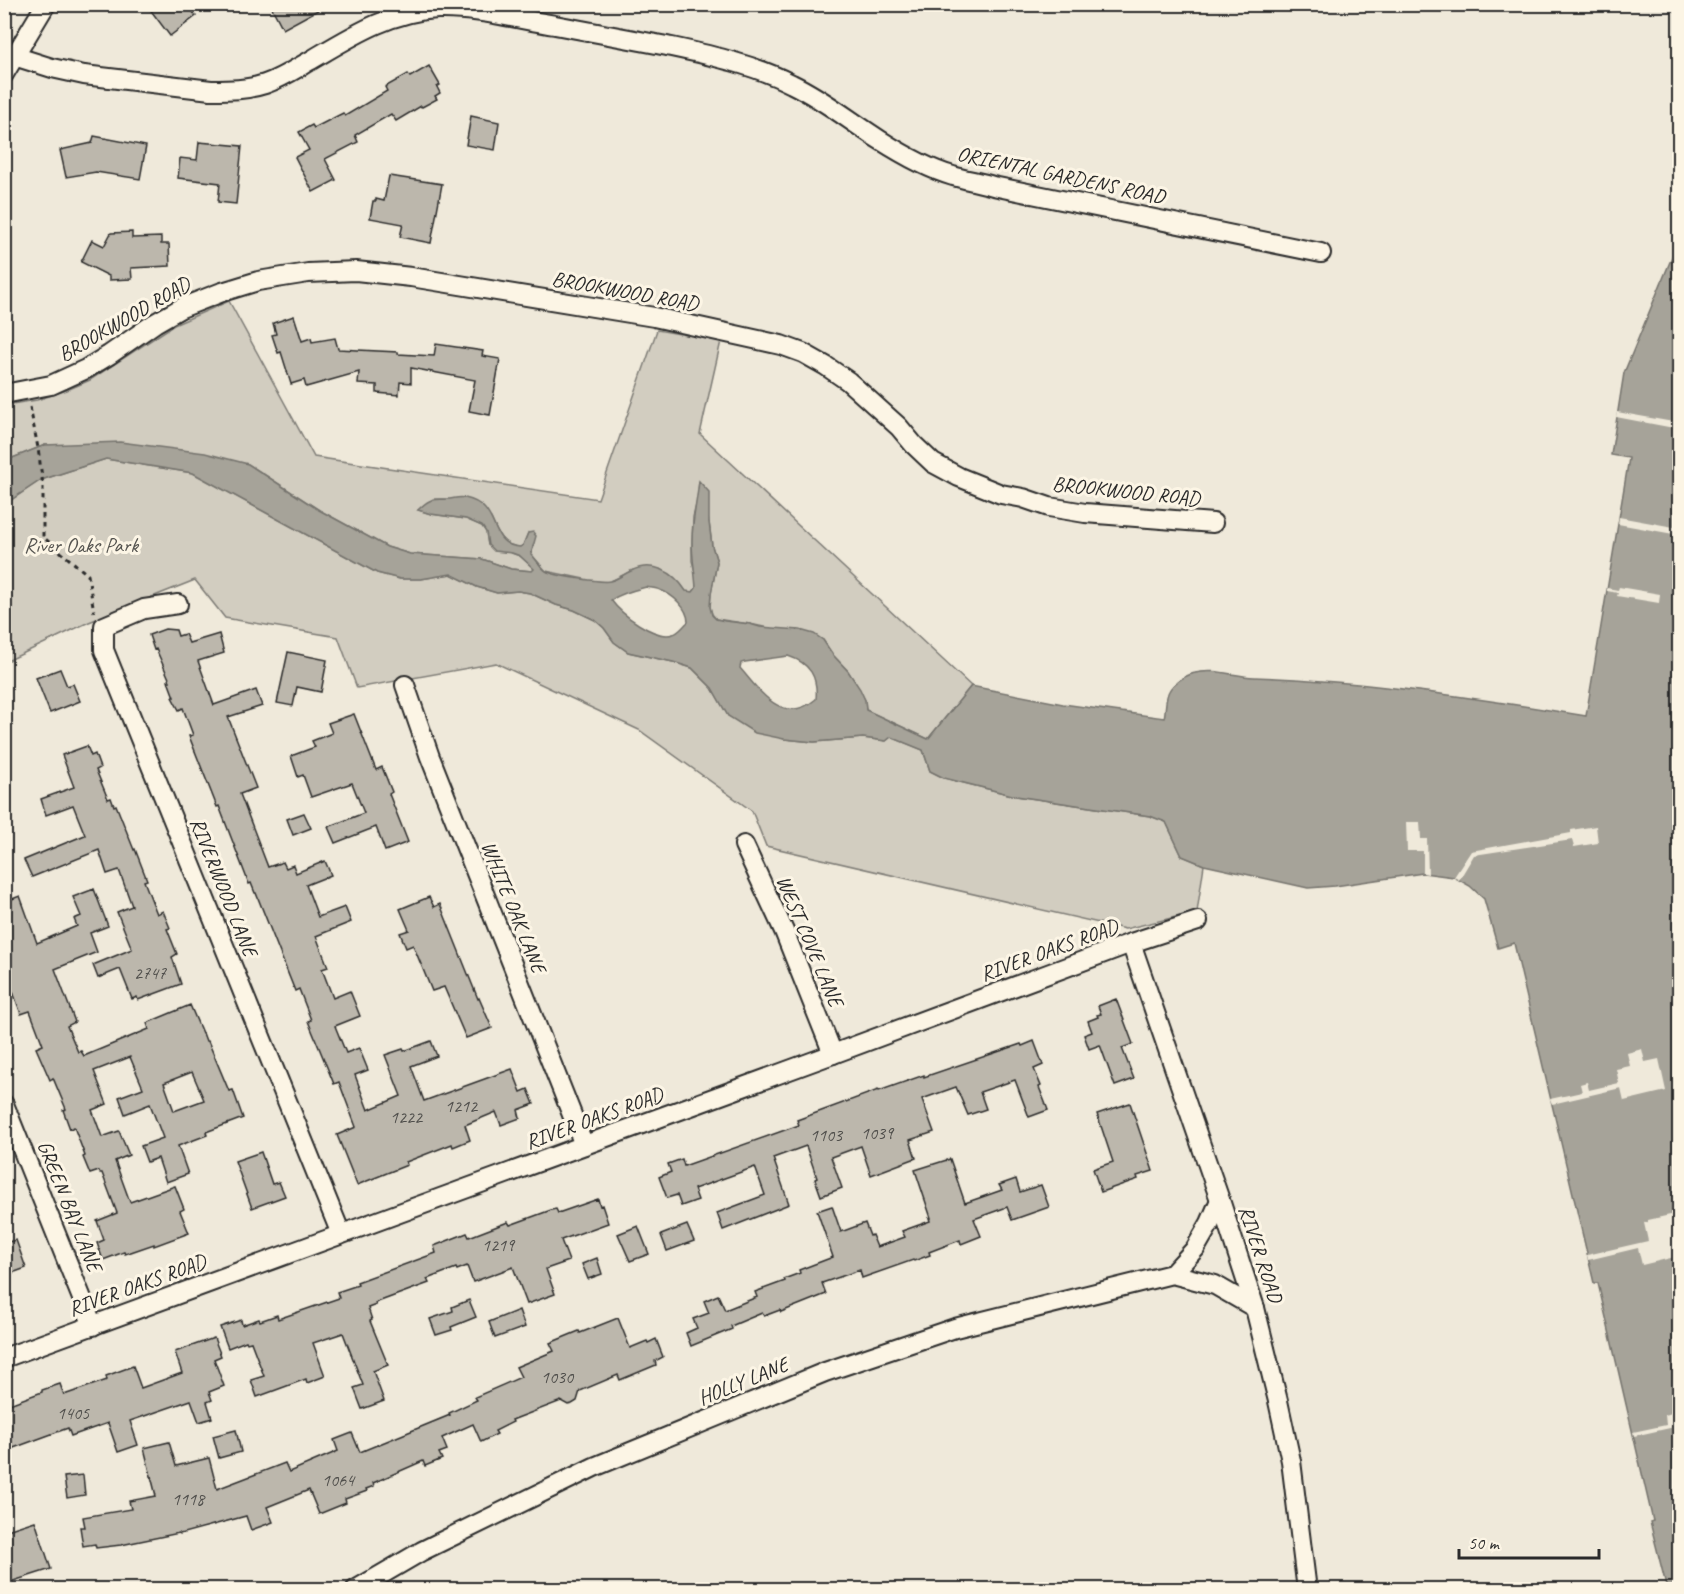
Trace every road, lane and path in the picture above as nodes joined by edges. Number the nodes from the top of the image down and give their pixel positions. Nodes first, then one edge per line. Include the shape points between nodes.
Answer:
1 (46, 4) edge
2 (14, 56) junction
3 (4, 74) edge
4 (1321, 253) dead end
5 (27, 391) junction
6 (4, 394) edge
7 (1212, 523) dead end
8 (178, 604) dead end
9 (104, 626) junction
10 (405, 685) dead end
11 (744, 845) dead end
12 (1198, 921) dead end
13 (1131, 943) junction
14 (833, 1054) junction
15 (4, 1104) edge
16 (584, 1145) junction
17 (1220, 1200) junction
18 (341, 1234) junction
19 (1172, 1274) junction
20 (1255, 1308) junction
21 (93, 1326) junction
22 (4, 1358) edge
23 (356, 1590) edge
24 (1307, 1590) edge

1 - 2 street
2 - 3 street
2 - 4 street, ORIENTAL GARDENS ROAD via 84,75 232,90 253,88 285,75 387,19 437,9 487,14 621,37 751,67 829,103 881,140 952,176
5 - 6 street, BROOKWOOD ROAD
5 - 7 street, BROOKWOOD ROAD via 51,386 86,369 198,300 249,283 308,273 356,271 654,317 782,345 803,353 848,381 933,463 959,477 1049,507
5 - 9 path via 43,485 43,537 88,575 94,612
8 - 9 street via 144,609
9 - 18 street, RIVERWOOD LANE via 104,650
10 - 16 street, WHITE OAK LANE via 434,768
11 - 14 street, WEST COVE LANE via 784,931
12 - 13 street, RIVER OAKS ROAD
13 - 14 street, RIVER OAKS ROAD
13 - 17 street, RIVER ROAD
14 - 16 street, RIVER OAKS ROAD
15 - 21 street, GREEN BAY LANE
16 - 18 street, RIVER OAKS ROAD
17 - 19 street via 1195,1249
17 - 20 street, RIVER ROAD
18 - 21 street, RIVER OAKS ROAD
19 - 20 street, HOLLY LANE via 1215,1285
19 - 23 street, HOLLY LANE via 955,1328 825,1372 594,1467 422,1551
20 - 24 street, RIVER ROAD via 1291,1461
21 - 22 street, RIVER OAKS ROAD

